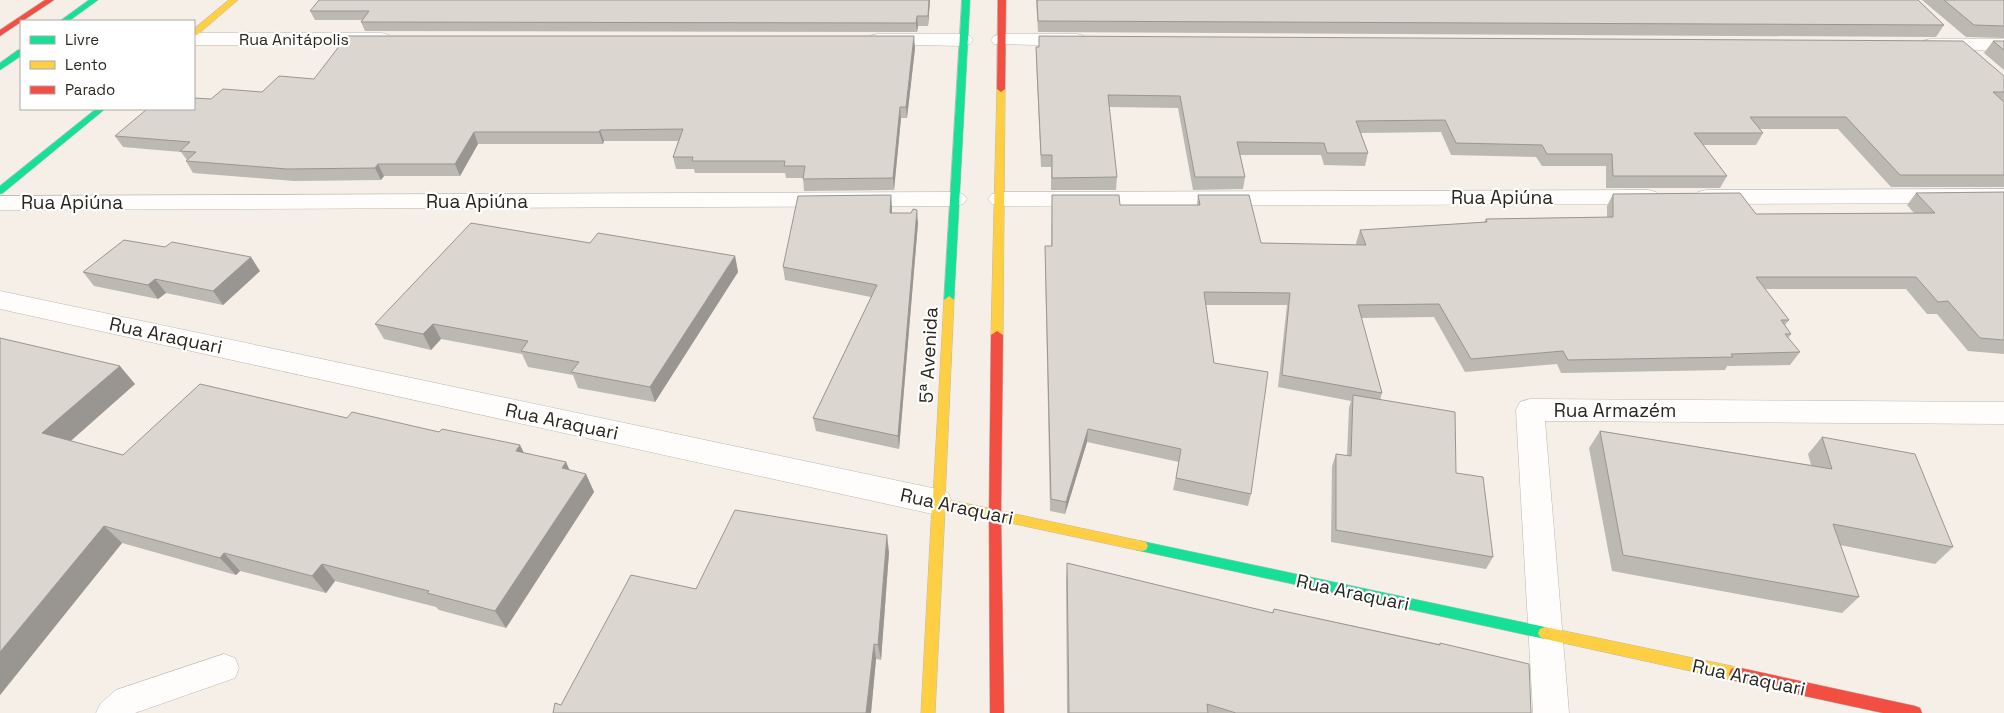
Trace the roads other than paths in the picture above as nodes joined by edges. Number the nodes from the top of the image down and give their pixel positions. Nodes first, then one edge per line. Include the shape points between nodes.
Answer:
1 (50, 0) edge
2 (94, 0) edge
3 (234, 0) edge
4 (966, 0) edge
5 (1002, 0) edge
6 (20, 20) edge
7 (21, 20) edge
8 (65, 20) edge
9 (1940, 28) edge
10 (195, 32) edge
11 (0, 34) edge
12 (195, 39) edge
13 (404, 39) edge
14 (854, 40) edge
15 (963, 40) junction
16 (1001, 40) junction
17 (1092, 40) edge
18 (1910, 44) edge
19 (1959, 45) junction
20 (2004, 45) edge
21 (20, 53) edge
22 (1985, 66) edge
23 (0, 67) edge
24 (100, 110) edge
25 (0, 190) edge
26 (2004, 196) edge
27 (955, 199) junction
28 (1000, 199) junction
29 (0, 202) edge
30 (0, 300) edge
31 (2004, 412) edge
32 (937, 502) junction
33 (994, 514) junction
34 (1544, 633) junction
35 (224, 668) dead end
36 (112, 713) edge
37 (928, 713) edge
38 (997, 713) edge
39 (1550, 713) edge
40 (1915, 713) edge

1 - 7 main road
2 - 8 main road
3 - 10 main road
4 - 15 main road, 5ª Avenida
5 - 16 main road
6 - 11 main road
9 - 19 street
12 - 13 street, Rua Anitápolis
14 - 15 street
15 - 27 main road, 5ª Avenida
16 - 17 street
16 - 28 main road
18 - 19 street
19 - 20 street
19 - 22 street
21 - 23 main road
24 - 25 main road
26 - 28 street, Rua Apiúna
27 - 29 street, Rua Apiúna
27 - 32 main road, 5ª Avenida
28 - 33 main road
30 - 32 street, Rua Araquari
31 - 34 street, Rua Armazém via 1530,410
32 - 33 main road, Rua Araquari
32 - 37 main road, 5ª Avenida
33 - 34 main road, Rua Araquari
33 - 38 main road
34 - 39 street, Rua Armazém
34 - 40 main road, Rua Araquari
35 - 36 lane via 127,700

